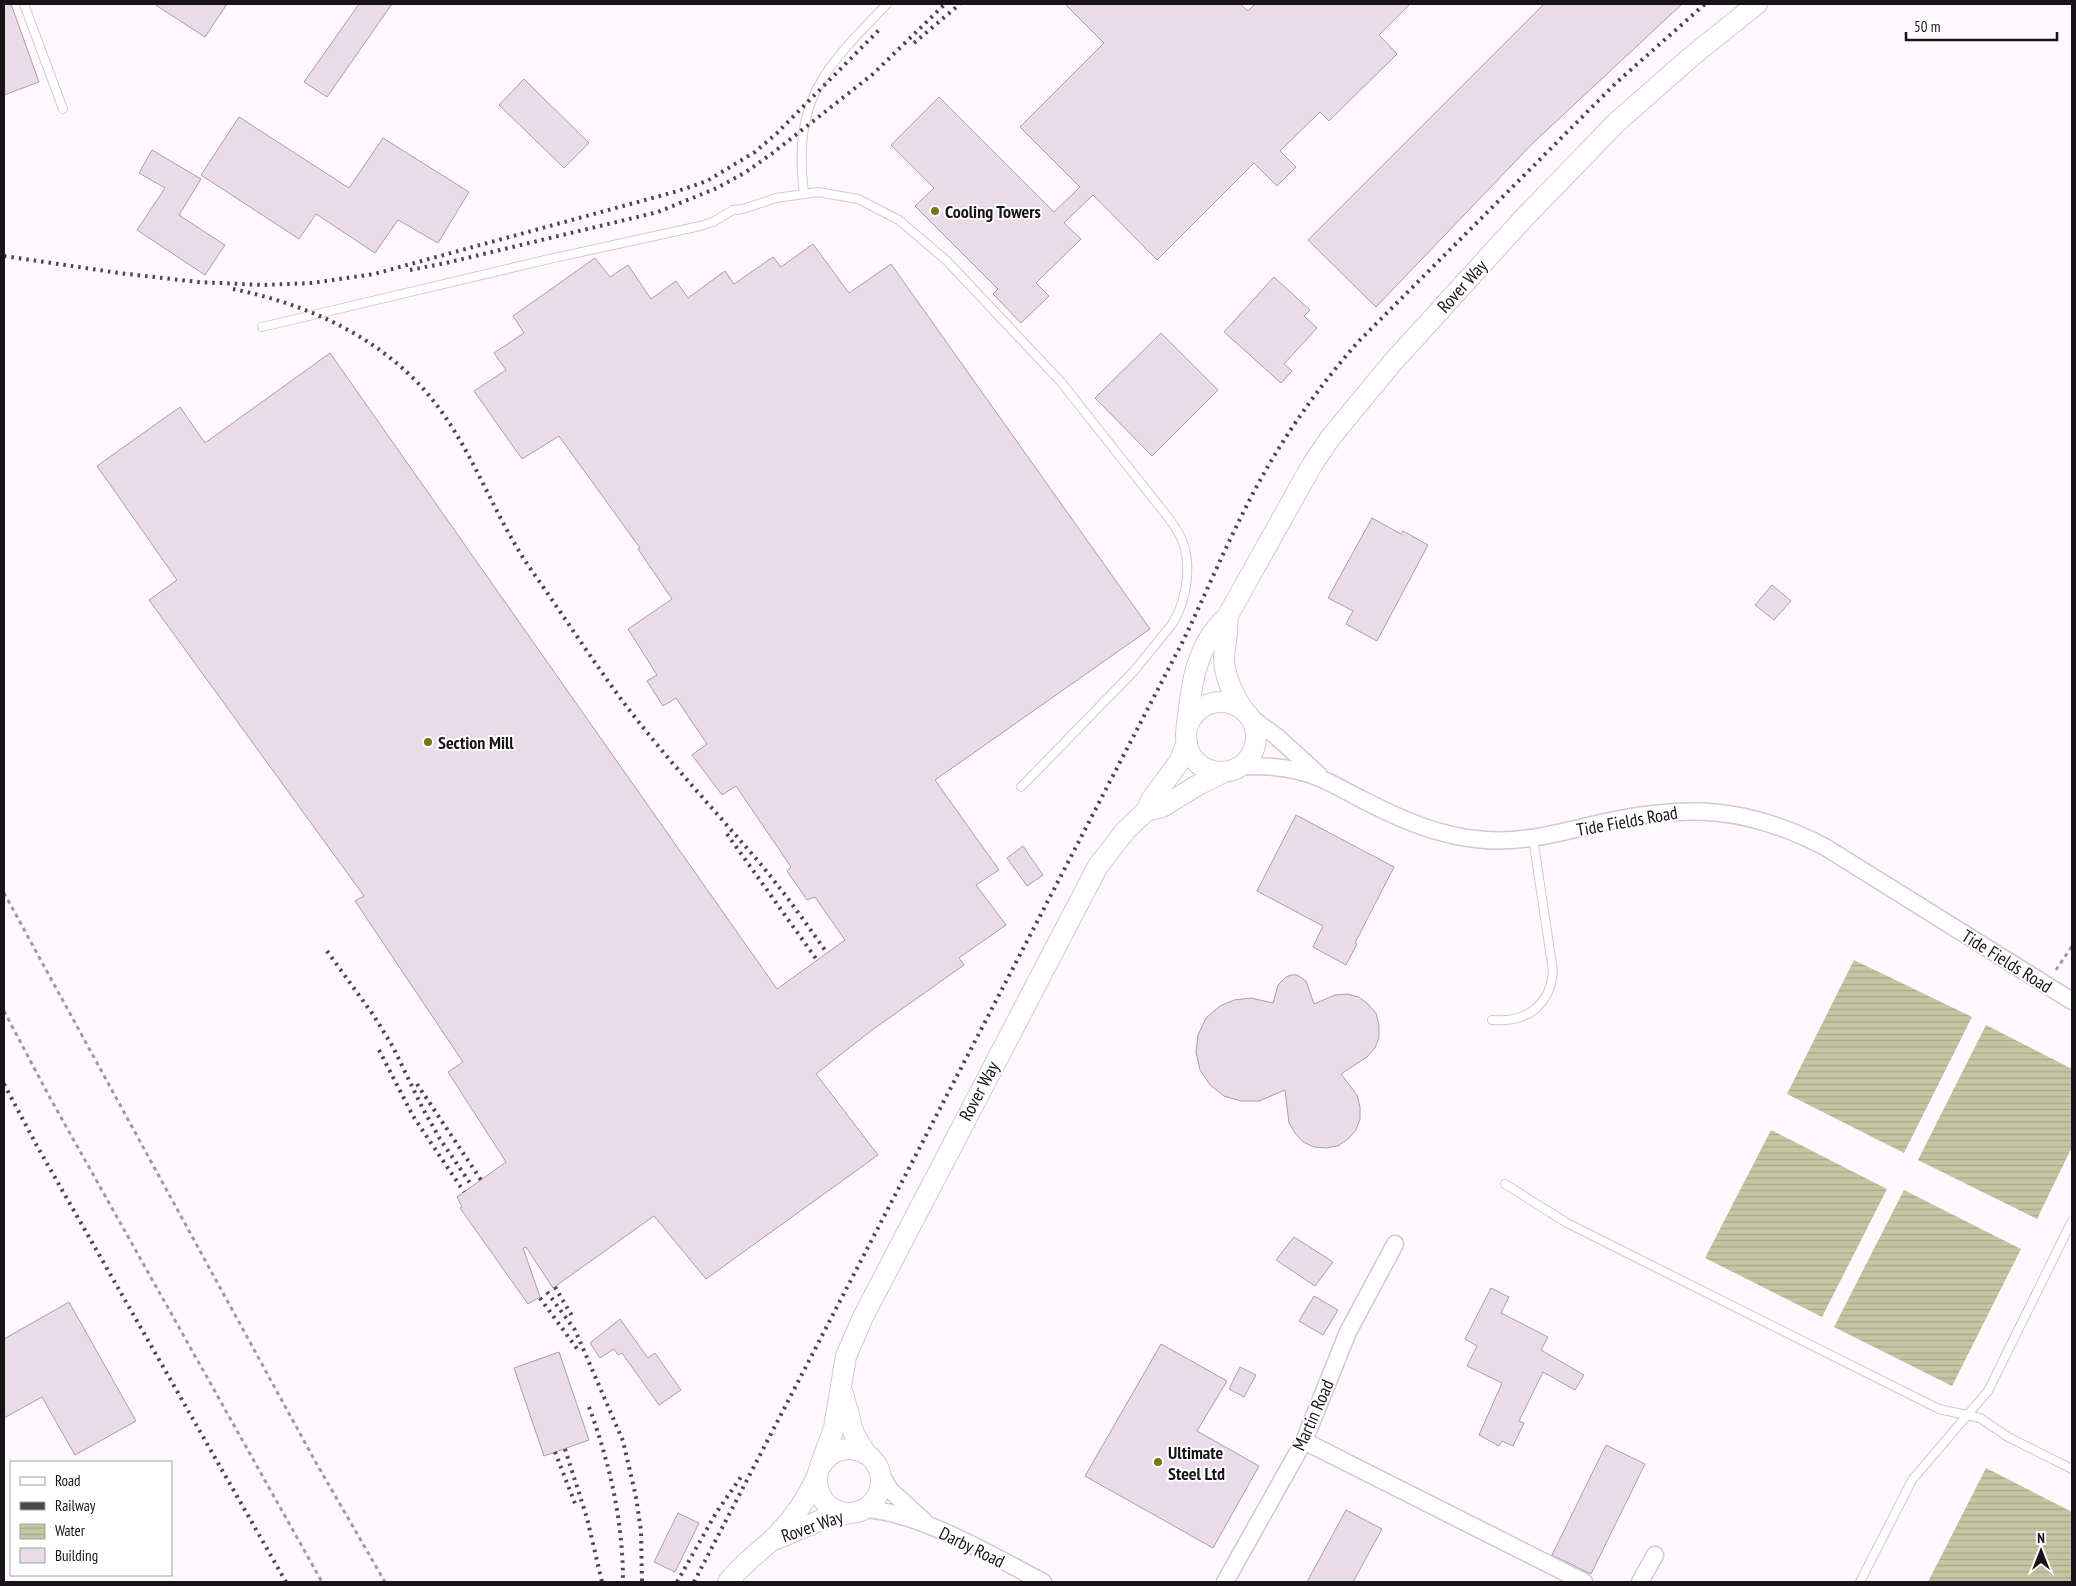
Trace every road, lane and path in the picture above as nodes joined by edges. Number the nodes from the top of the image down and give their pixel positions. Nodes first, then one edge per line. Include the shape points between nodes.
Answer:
1 (24, 4) edge
2 (887, 4) edge
3 (1757, 4) edge
4 (62, 109) dead end
5 (804, 193) junction
6 (262, 326) dead end
7 (1227, 617) junction
8 (1247, 714) junction
9 (1186, 738) junction
10 (1233, 769) junction
11 (1324, 780) junction
12 (1020, 787) dead end
13 (1146, 811) junction
14 (1533, 838) junction
15 (4, 893) edge
16 (2072, 946) edge
17 (2046, 986) junction
18 (2072, 1002) edge
19 (4, 1011) edge
20 (1492, 1020) dead end
21 (1506, 1184) dead end
22 (2072, 1221) edge
23 (1395, 1244) dead end
24 (842, 1387) junction
25 (1968, 1415) junction
26 (1304, 1442) junction
27 (866, 1454) junction
28 (2072, 1469) edge
29 (819, 1471) junction
30 (880, 1473) junction
31 (857, 1511) junction
32 (928, 1525) junction
33 (772, 1540) junction
34 (1655, 1555) dead end
35 (322, 1582) edge
36 (385, 1582) edge
37 (728, 1582) edge
38 (1043, 1582) edge
39 (1225, 1582) edge
40 (1584, 1582) edge
41 (1640, 1582) edge
42 (1860, 1582) edge

1 - 4 lane
2 - 5 lane via 842,50 812,97 801,153
3 - 7 street, Rover Way via 1617,122 1522,220 1392,363 1312,465
5 - 6 lane via 733,210 713,222 671,233
5 - 12 lane via 831,193 873,206 899,220 932,246 1077,400 1168,516 1184,544 1186,586 1182,605 1173,623 1134,671
7 - 8 street, Rover Way via 1226,674 1232,692
7 - 9 street, Rover Way via 1214,628 1199,660 1191,691
8 - 9 street via 1234,704 1212,704 1194,715
8 - 10 street via 1255,728 1255,744 1249,759
8 - 11 street, Tide Fields Road
9 - 10 street via 1190,754 1203,767 1213,771
9 - 13 street, Rover Way via 1179,762
10 - 11 street, Tide Fields Road via 1265,766 1299,771
10 - 13 street, Rover Way via 1162,807
11 - 14 street, Tide Fields Road via 1387,813 1436,832 1485,840
13 - 24 street, Rover Way via 1113,845 1074,908 863,1317 846,1356
14 - 17 street, Tide Fields Road via 1673,811 1711,811 1760,820 1825,847
14 - 20 lane via 1552,982 1547,996 1524,1016 1514,1020
15 - 36 path
16 - 17 path
17 - 18 street, Tide Fields Road
19 - 35 path
21 - 25 lane via 1576,1227 1939,1408
22 - 25 lane via 1988,1391
23 - 26 street, Martin Road via 1348,1332
24 - 27 street, Rover Way via 854,1434
24 - 29 street, Rover Way via 832,1437
25 - 28 lane via 1980,1418 2008,1437
25 - 42 lane via 1912,1480
26 - 39 street, Martin Road
26 - 40 street
27 - 29 street via 851,1449 836,1452 827,1458
27 - 30 street
29 - 31 street via 820,1495 826,1503 842,1512
29 - 33 street, Rover Way via 797,1511
30 - 31 street via 876,1498
30 - 32 street, Darby Road via 894,1493
31 - 32 street, Darby Road via 890,1513
31 - 33 street, Rover Way via 819,1521
32 - 38 street, Darby Road
33 - 37 street, Rover Way via 743,1564
34 - 41 street

